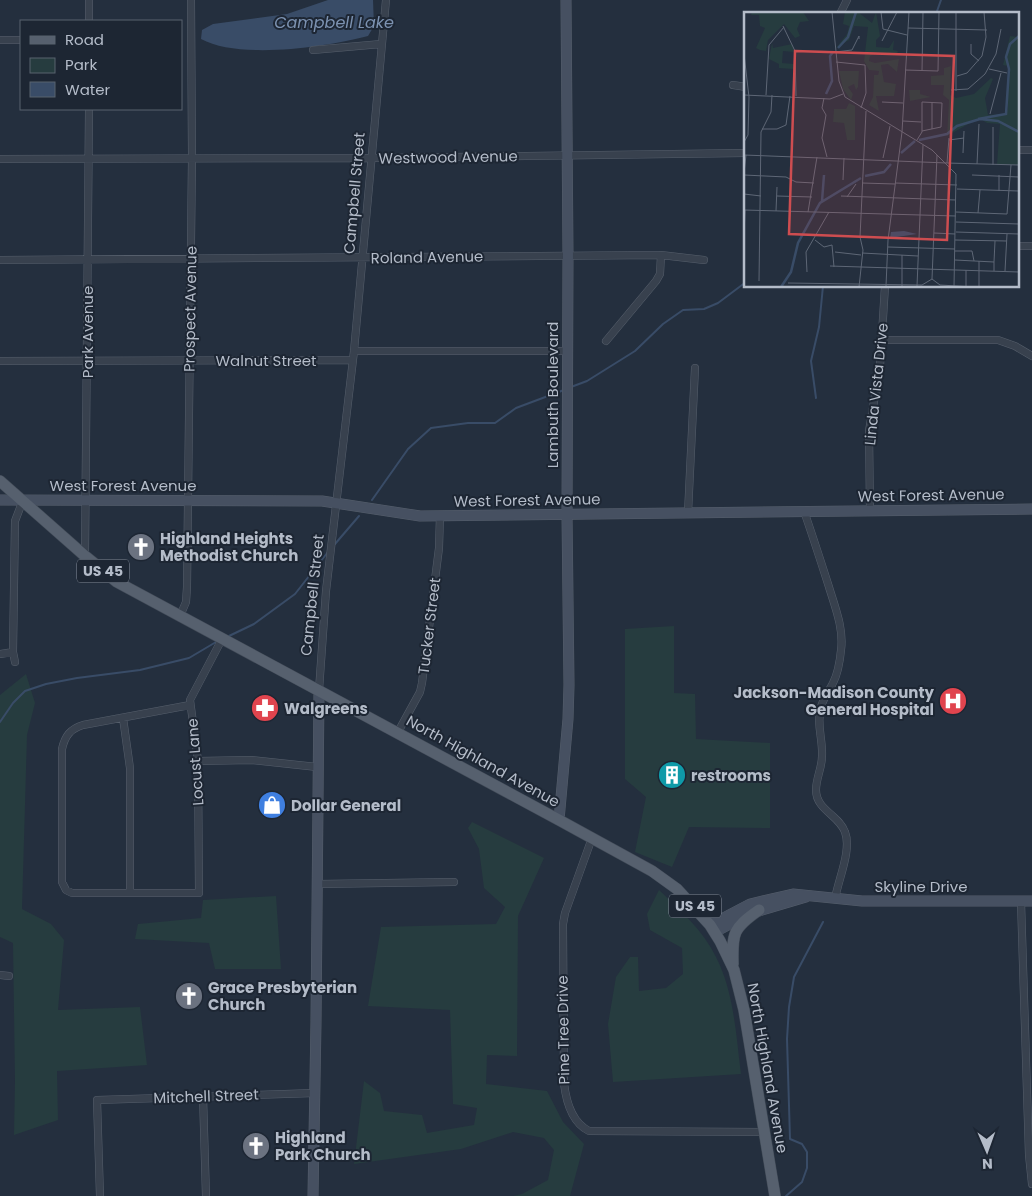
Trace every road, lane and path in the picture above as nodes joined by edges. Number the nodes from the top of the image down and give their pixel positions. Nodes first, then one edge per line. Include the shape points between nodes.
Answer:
1 (89, 0) edge
2 (191, 0) edge
3 (386, 0) edge
4 (566, 0) edge
5 (847, 0) edge
6 (841, 12) edge
7 (88, 20) edge
8 (0, 40) edge
9 (20, 40) edge
10 (381, 44) junction
11 (313, 50) dead end
12 (733, 85) dead end
13 (744, 87) edge
14 (88, 110) edge
15 (744, 153) edge
16 (568, 156) junction
17 (89, 158) junction
18 (192, 158) junction
19 (372, 158) junction
20 (0, 159) edge
21 (568, 255) junction
22 (661, 255) junction
23 (363, 258) junction
24 (191, 259) junction
25 (0, 260) edge
26 (87, 260) junction
27 (704, 260) dead end
28 (885, 288) edge
29 (882, 340) junction
30 (606, 341) dead end
31 (354, 351) junction
32 (567, 351) junction
33 (1032, 356) edge
34 (88, 360) junction
35 (190, 360) junction
36 (353, 360) junction
37 (0, 361) edge
38 (695, 368) dead end
39 (0, 480) edge
40 (0, 500) edge
41 (23, 500) junction
42 (86, 500) junction
43 (188, 500) junction
44 (337, 502) junction
45 (1032, 509) edge
46 (804, 511) junction
47 (870, 511) junction
48 (688, 513) junction
49 (566, 514) junction
50 (440, 515) junction
51 (84, 556) junction
52 (180, 616) junction
53 (224, 640) junction
54 (13, 652) junction
55 (0, 654) edge
56 (15, 662) dead end
57 (319, 690) junction
58 (190, 705) junction
59 (123, 718) junction
60 (398, 732) junction
61 (198, 761) junction
62 (318, 767) junction
63 (559, 820) junction
64 (592, 838) junction
65 (454, 882) dead end
66 (318, 884) junction
67 (130, 892) junction
68 (810, 895) junction
69 (835, 899) junction
70 (1027, 902) edge
71 (759, 910) junction
72 (712, 928) junction
73 (734, 970) junction
74 (0, 975) edge
75 (9, 976) dead end
76 (315, 1093) junction
77 (203, 1096) junction
78 (764, 1132) junction
79 (1032, 1184) edge
80 (100, 1196) edge
81 (206, 1196) edge
82 (313, 1196) edge
83 (775, 1196) edge

1 - 7 street
2 - 18 street, Prospect Avenue
3 - 10 street, Campbell Street
4 - 16 main road, Lambuth Boulevard
5 - 6 street
8 - 9 street
10 - 11 street
10 - 19 street, Campbell Street
12 - 13 street
14 - 17 street, Park Avenue
15 - 16 street, Westwood Avenue
16 - 19 street, Westwood Avenue
16 - 21 main road, Lambuth Boulevard
17 - 18 street, Westwood Avenue
17 - 20 street, Westwood Avenue
17 - 26 street, Park Avenue
18 - 19 street, Westwood Avenue
18 - 24 street, Prospect Avenue
19 - 23 street, Campbell Street
21 - 22 street, Roland Avenue
21 - 23 street, Roland Avenue
21 - 32 main road, Lambuth Boulevard
22 - 27 street, Roland Avenue
22 - 30 street via 660,274 656,281
23 - 24 street, Roland Avenue
23 - 31 street, Campbell Street
24 - 26 street, Roland Avenue
24 - 35 street, Prospect Avenue
25 - 26 street, Roland Avenue
26 - 34 street, Park Avenue
28 - 29 street, Linda Vista Drive
29 - 33 street via 998,340
29 - 47 street, Linda Vista Drive via 869,424
31 - 32 street
31 - 36 street, Campbell Street
32 - 49 main road, Lambuth Boulevard
34 - 35 street, Walnut Street
34 - 37 street, Walnut Street
34 - 42 street, Park Avenue
35 - 36 street, Walnut Street
35 - 43 street, Prospect Avenue
36 - 44 street, Campbell Street
38 - 48 street
39 - 41 main road, North Highland Avenue / US 45
40 - 41 main road, West Forest Avenue
41 - 42 main road, West Forest Avenue
41 - 51 main road, North Highland Avenue / US 45
41 - 54 street via 16,521
42 - 43 main road, West Forest Avenue
42 - 51 street, Park Avenue
43 - 44 main road, West Forest Avenue
43 - 52 street, Prospect Avenue via 186,602
44 - 50 main road, West Forest Avenue via 403,514
44 - 57 street, Campbell Street
45 - 47 main road, West Forest Avenue
46 - 47 main road, West Forest Avenue
46 - 48 main road, West Forest Avenue
46 - 69 street via 836,608 841,634 839,666 819,714 822,756 816,784 818,800 846,833 846,855
48 - 49 main road, West Forest Avenue
49 - 50 main road, West Forest Avenue
49 - 63 main road, Lambuth Boulevard via 569,710
50 - 60 street, Tucker Street via 439,548 422,683
51 - 52 main road, North Highland Avenue / US 45 via 117,582
52 - 53 main road, North Highland Avenue / US 45
53 - 57 main road, North Highland Avenue / US 45
53 - 58 street, Locust Lane via 193,692
54 - 55 street
54 - 56 street
57 - 60 main road, North Highland Avenue / US 45
57 - 62 main road, Campbell Street
58 - 59 street
58 - 61 street, Locust Lane
59 - 67 street via 130,768
59 - 67 street via 83,724 68,733 64,740 62,882 72,893
60 - 63 main road, North Highland Avenue / US 45
61 - 62 street via 252,760
61 - 67 street, Locust Lane via 200,892
62 - 66 main road, Campbell Street
63 - 64 main road, North Highland Avenue / US 45
64 - 72 main road, North Highland Avenue / US 45 via 667,880
64 - 78 street, Pine Tree Drive via 563,924 564,1083 569,1108 581,1127 589,1131
65 - 66 street
66 - 76 main road, Campbell Street
68 - 69 main road, Skyline Drive
68 - 71 main road, Skyline Drive
68 - 72 main road, Skyline Drive via 793,894 750,904
69 - 70 main road, Skyline Drive
70 - 79 street
71 - 72 main road, Skyline Drive
71 - 73 main road via 737,928
72 - 73 main road, North Highland Avenue / US 45
73 - 78 main road, North Highland Avenue / US 45 via 744,1010
74 - 75 street
76 - 77 street, Mitchell Street
76 - 82 main road, Campbell Street
77 - 80 street, Mitchell Street via 98,1100
77 - 81 street
78 - 83 main road, North Highland Avenue / US 45

